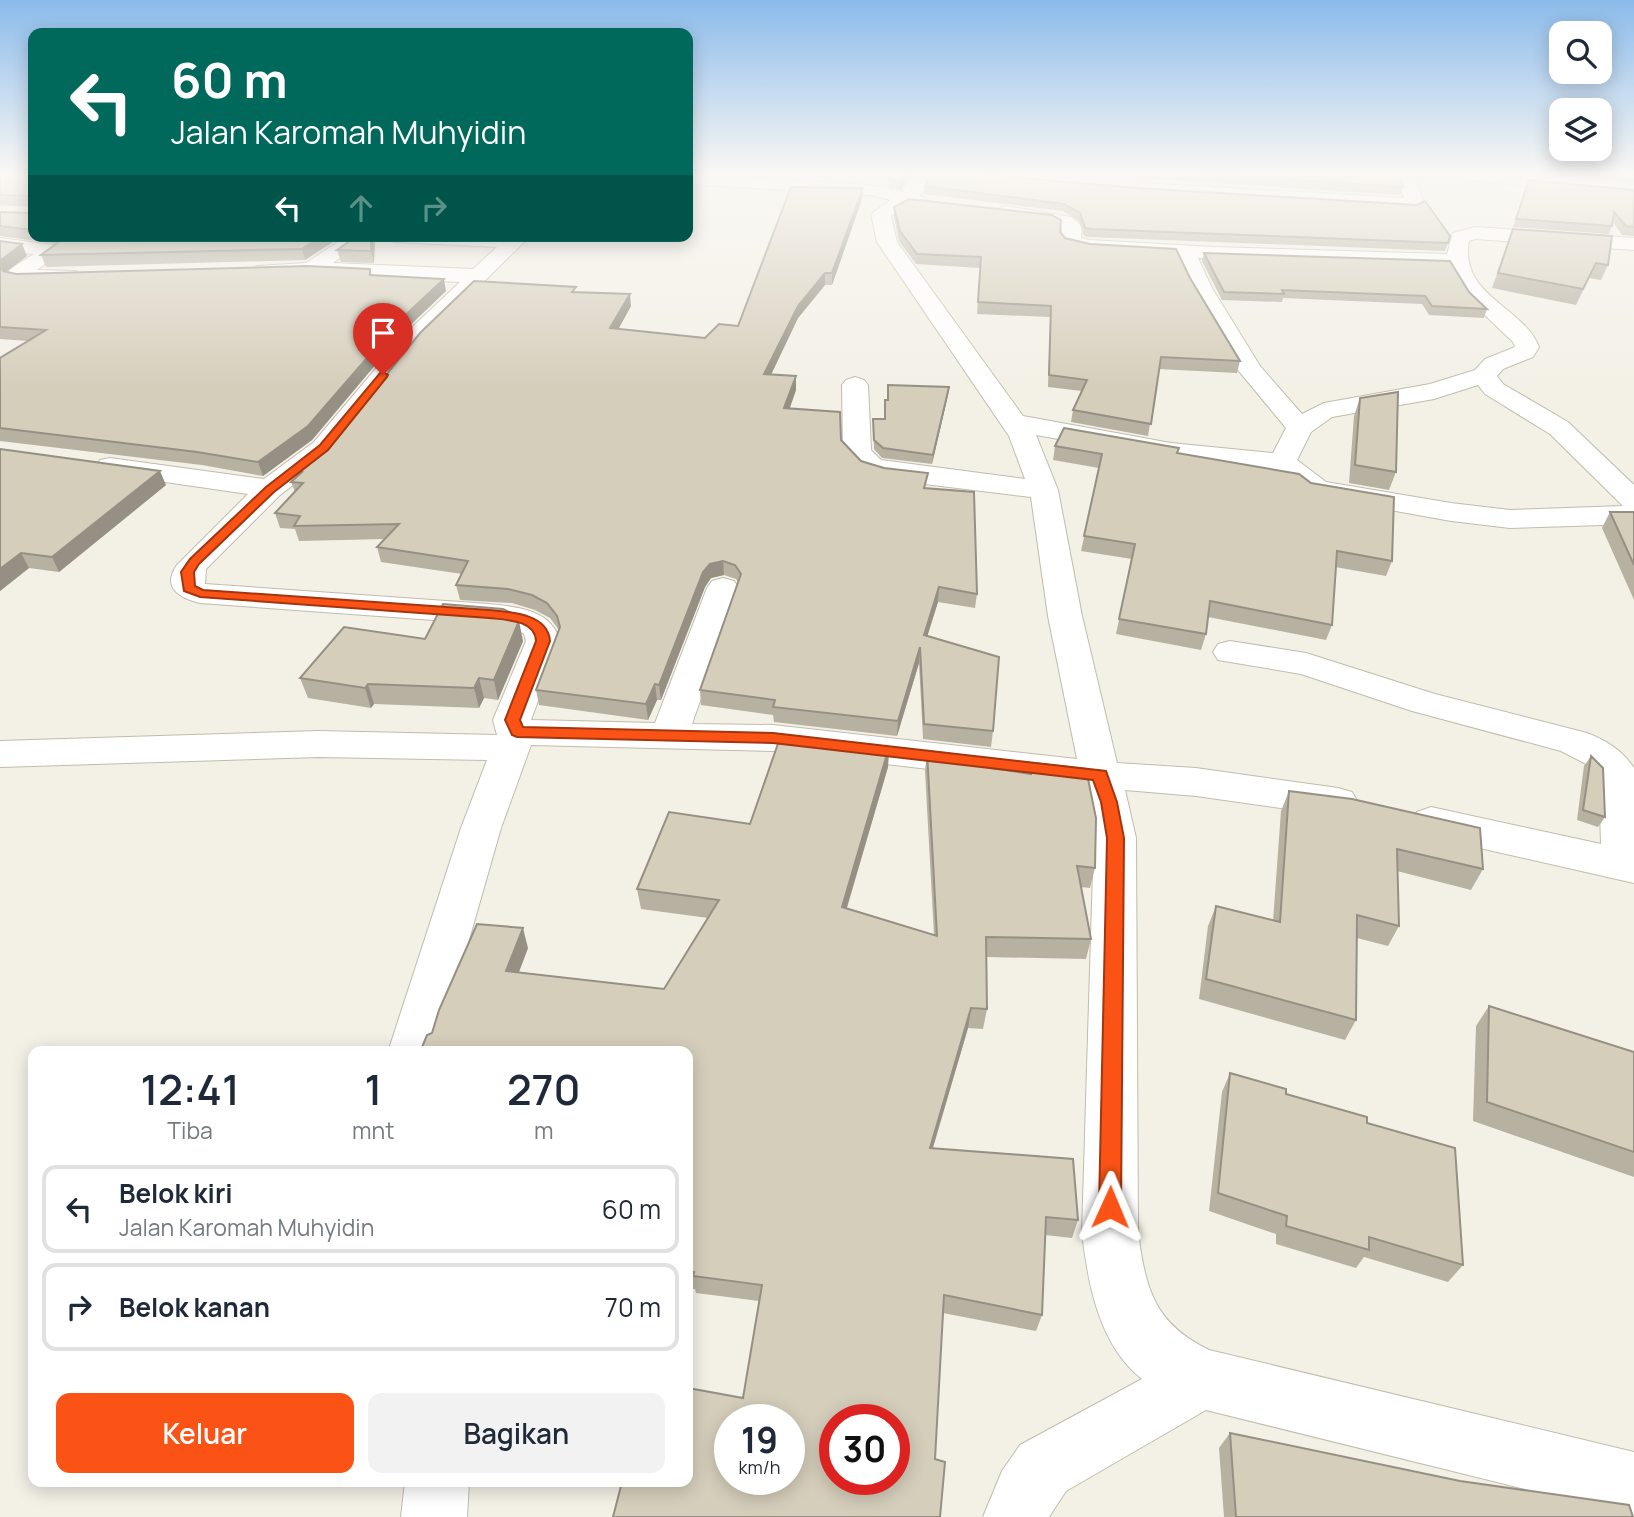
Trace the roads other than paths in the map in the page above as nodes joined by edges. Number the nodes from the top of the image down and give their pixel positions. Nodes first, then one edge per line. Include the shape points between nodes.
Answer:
1 (7, 245) edge
2 (348, 245) edge
3 (511, 245) edge
4 (889, 245) edge
5 (1091, 245) edge
6 (1196, 245) edge
7 (1317, 245) edge
8 (1459, 245) edge
9 (1184, 251) junction
10 (1456, 260) junction
11 (311, 269) junction
12 (243, 271) edge
13 (91, 275) edge
14 (478, 276) junction
15 (1484, 375) junction
16 (855, 385) dead end
17 (1015, 423) junction
18 (1300, 427) junction
19 (1282, 462) junction
20 (87, 463) edge
21 (270, 489) junction
22 (1044, 490) junction
23 (1634, 501) edge
24 (1634, 515) edge
25 (723, 588) dead end
26 (1230, 652) dead end
27 (668, 737) junction
28 (514, 740) junction
29 (0, 754) edge
30 (1100, 775) junction
31 (1628, 866) edge
32 (414, 1046) edge
33 (1202, 1379) junction
34 (1634, 1484) edge
35 (436, 1487) edge
36 (434, 1517) edge
37 (1016, 1517) edge

1 - 13 street via 52,250 18,277
2 - 11 street
3 - 14 street
4 - 17 street
5 - 9 street
6 - 9 street
7 - 10 street
8 - 10 street
9 - 18 street via 1250,370
10 - 15 street via 1468,285 1527,347 1525,352 1494,364
11 - 12 street
11 - 14 street
14 - 21 street via 413,339 324,448
15 - 18 street via 1434,391 1324,411
15 - 23 street via 1494,389 1559,428
16 - 22 street via 857,452 871,466 901,474
17 - 19 street via 1171,451
17 - 22 street
18 - 19 street
19 - 24 street via 1317,489 1451,512 1510,519
20 - 21 street
21 - 28 street via 195,562 188,572 189,589 500,615 536,624 543,641 512,720
22 - 30 street via 1065,616
25 - 27 street
26 - 31 street via 1306,664 1595,751 1619,776
27 - 28 street
27 - 30 street via 773,738
28 - 29 street
28 - 32 street via 481,828
30 - 31 street via 1196,782 1382,811
30 - 33 street via 1115,838 1110,1233 1117,1286 1132,1325 1157,1353
33 - 34 street
33 - 37 street via 1044,1468 1025,1494
35 - 36 street

